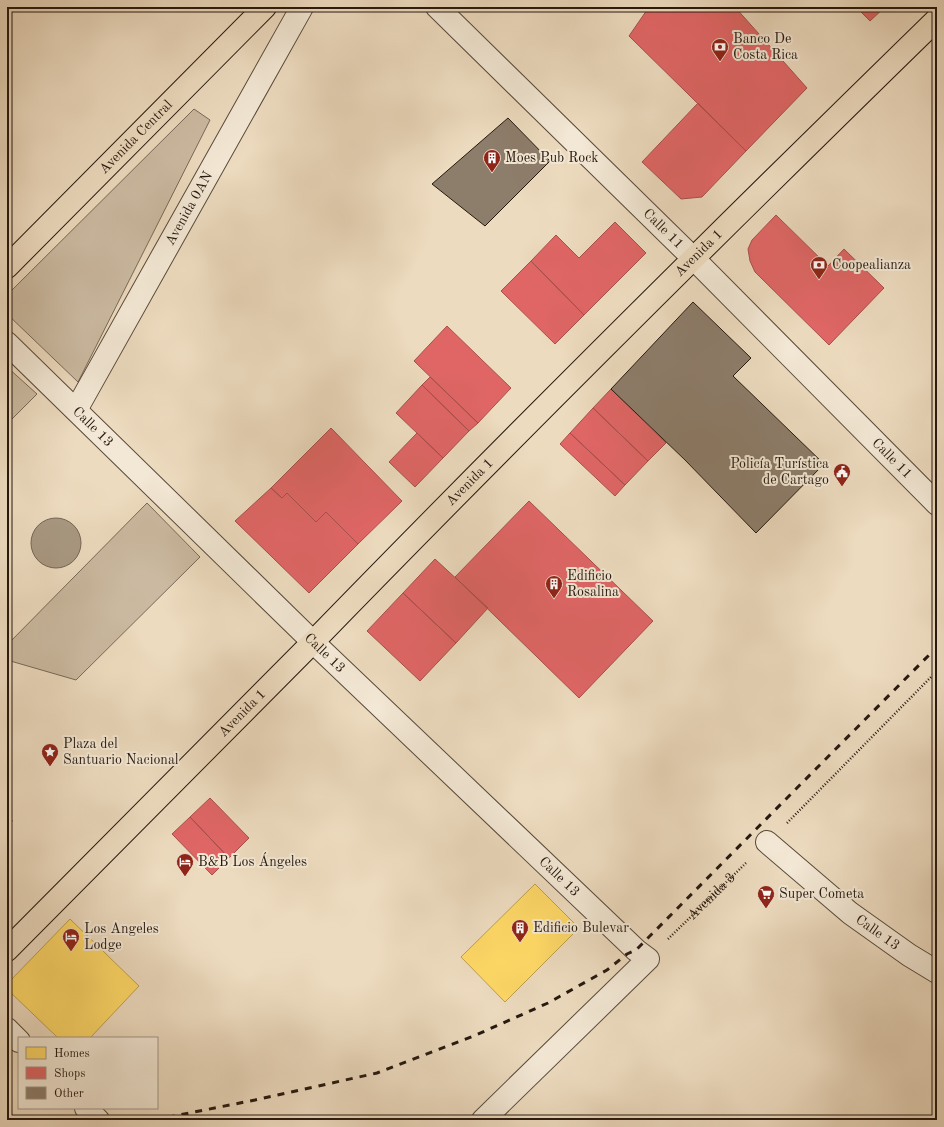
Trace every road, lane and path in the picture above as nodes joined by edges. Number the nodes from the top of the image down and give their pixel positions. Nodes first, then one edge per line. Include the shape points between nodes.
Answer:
1 (265, 7) edge
2 (302, 7) edge
3 (438, 7) edge
4 (937, 19) edge
5 (693, 258) junction
6 (7, 267) edge
7 (7, 343) edge
8 (76, 410) junction
9 (937, 504) edge
10 (314, 642) junction
11 (937, 671) edge
12 (767, 842) junction
13 (7, 950) edge
14 (648, 959) junction
15 (937, 972) edge
16 (7, 1029) edge
17 (18, 1040) edge
18 (87, 1109) edge
19 (98, 1120) edge
20 (483, 1120) edge

1 - 6 main road, Avenida Central
2 - 8 street, Avenida 0AN
3 - 5 street, Calle 11
4 - 5 main road, Avenida 1
5 - 9 street, Calle 11
5 - 10 main road, Avenida 1
7 - 8 street, Calle 13
8 - 10 street, Calle 13
10 - 13 main road, Avenida 1
10 - 14 street, Calle 13
11 - 12 path, Avenida 3
12 - 14 path, Avenida 3
12 - 15 street, Calle 13 via 850,913
14 - 20 street
16 - 17 street
18 - 19 street

